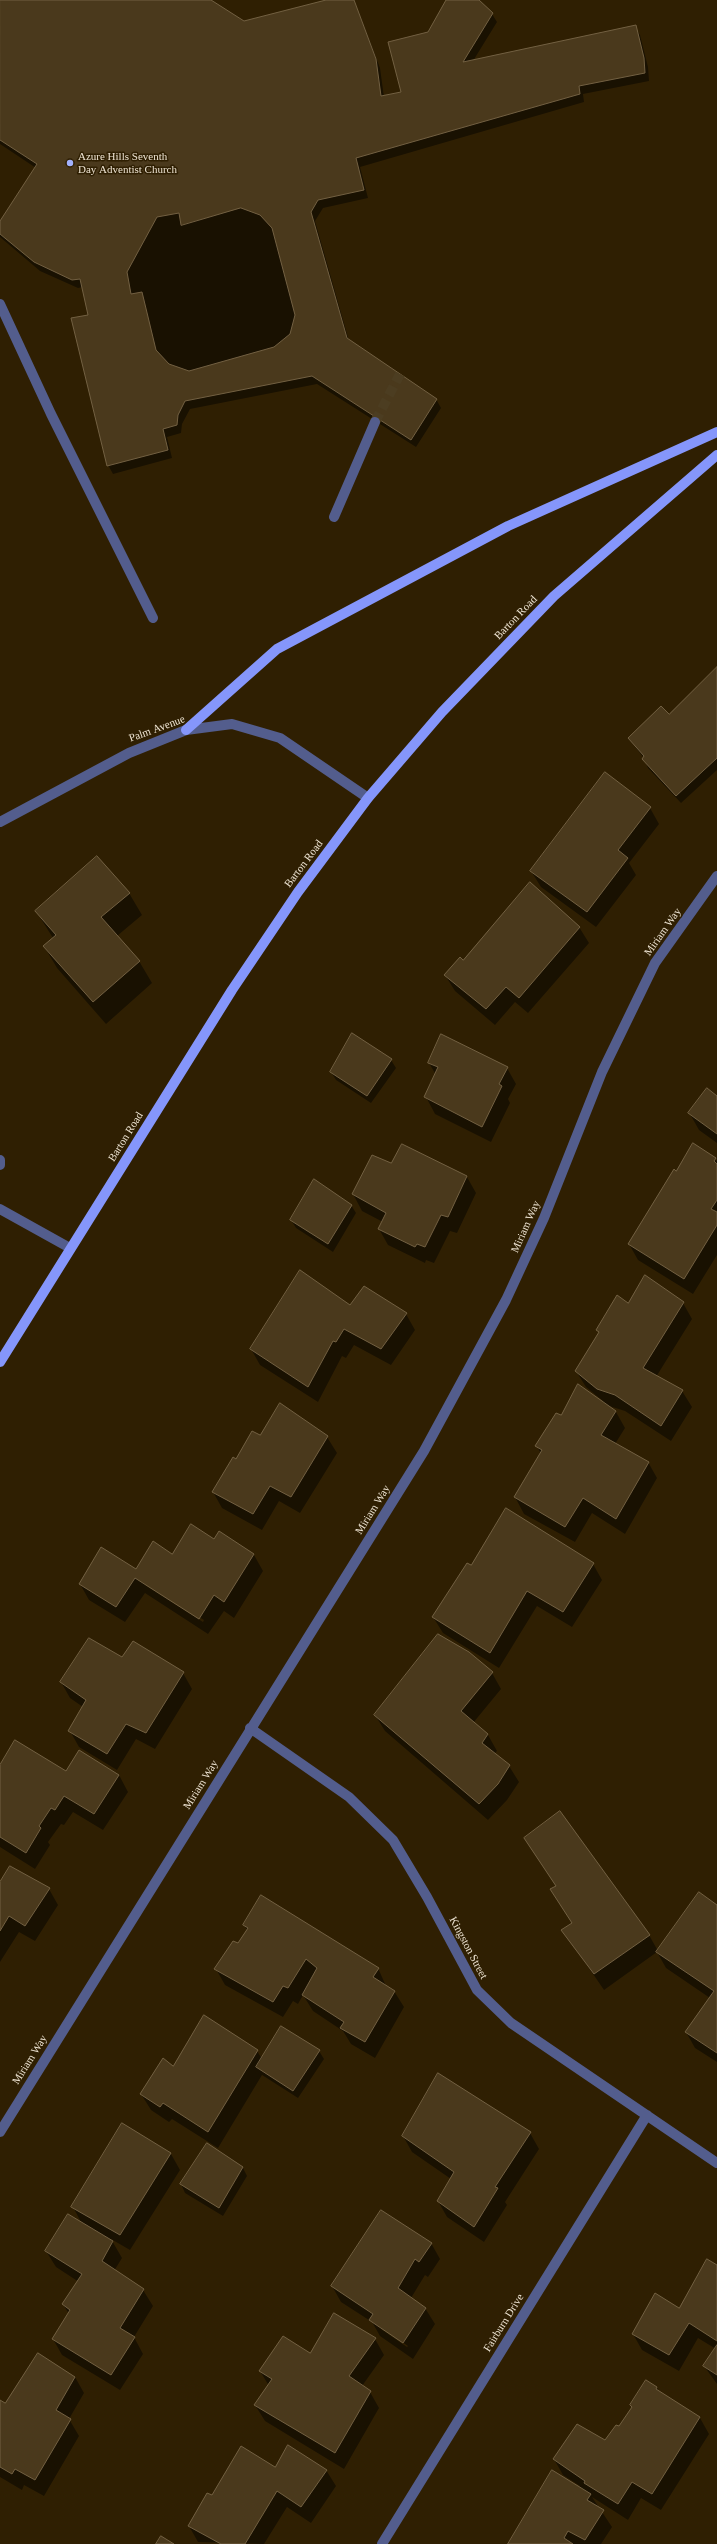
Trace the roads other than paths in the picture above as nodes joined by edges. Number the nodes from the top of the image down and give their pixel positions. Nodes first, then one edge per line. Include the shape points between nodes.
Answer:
1 (0, 304) edge
2 (375, 422) tunnel mouth
3 (717, 432) edge
4 (717, 455) edge
5 (334, 517) dead end
6 (153, 618) dead end
7 (186, 730) junction
8 (368, 798) junction
9 (0, 822) edge
10 (717, 876) edge
11 (0, 1160) edge
12 (0, 1165) edge
13 (0, 1209) edge
14 (70, 1248) junction
15 (0, 1362) edge
16 (250, 1728) junction
17 (647, 2115) junction
18 (0, 2132) edge
19 (717, 2163) edge
20 (382, 2544) edge

1 - 6 street via 51,414
2 - 5 street
3 - 7 main road via 508,526 277,649
4 - 8 main road, Barton Road via 554,596 442,712
7 - 8 street, Palm Avenue via 232,724 280,738
7 - 9 street, Palm Avenue via 129,752
8 - 14 main road, Barton Road via 298,892 236,984
10 - 16 street, Miriam Way via 655,964 602,1072 544,1218 506,1300 428,1444
11 - 12 street
13 - 14 street
14 - 15 main road, Barton Road
16 - 17 street, Kingston Street via 349,1797 393,1840 477,1990 511,2023
16 - 18 street, Miriam Way
17 - 19 street, Kingston Street
17 - 20 street, Fairburn Drive

